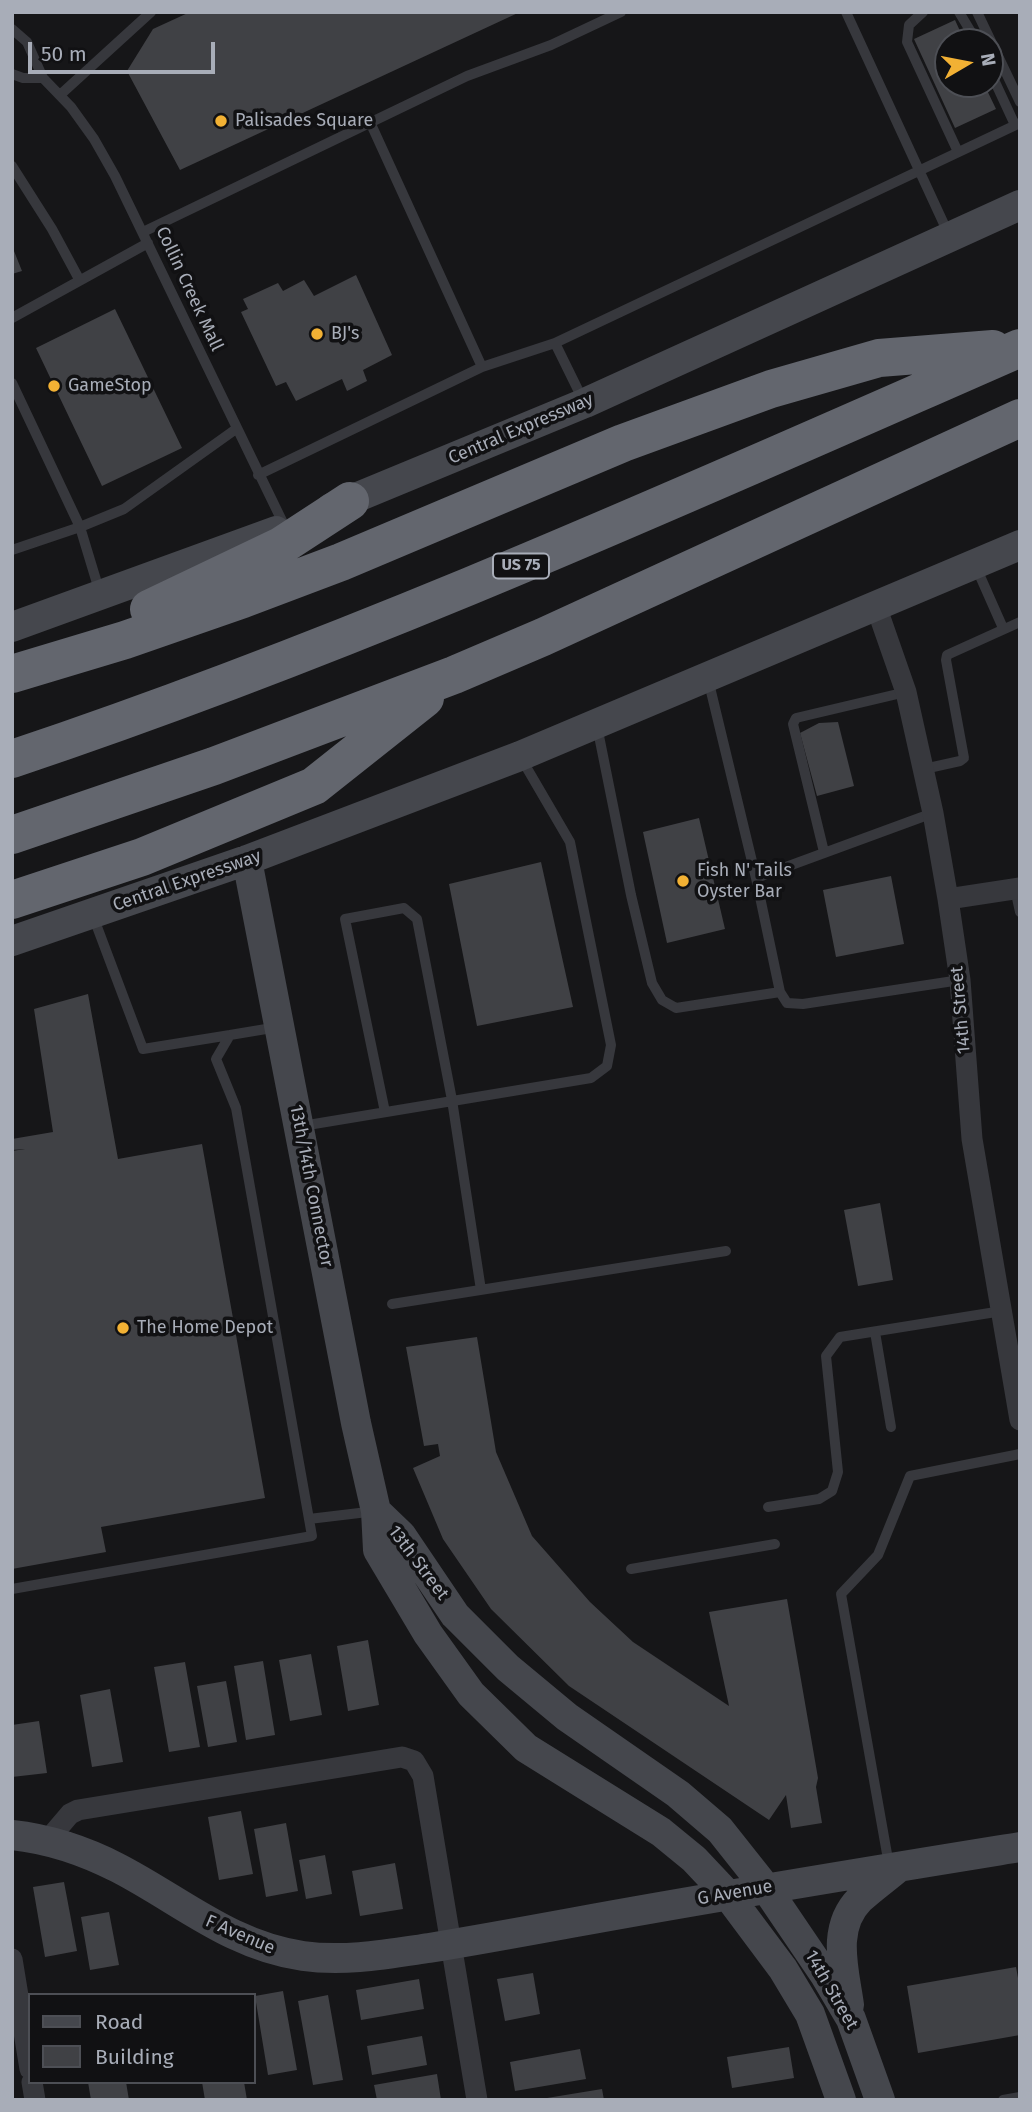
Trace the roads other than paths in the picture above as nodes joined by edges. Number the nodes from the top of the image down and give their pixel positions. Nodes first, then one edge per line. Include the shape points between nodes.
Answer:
1 (151, 12) edge
2 (621, 12) edge
3 (846, 12) edge
4 (923, 12) edge
5 (959, 12) edge
6 (977, 12) edge
7 (968, 28) edge
8 (12, 29) edge
9 (12, 74) edge
10 (43, 78) junction
11 (60, 95) junction
12 (1004, 98) edge
13 (1020, 102) edge
14 (370, 122) junction
15 (1017, 124) edge
16 (958, 152) junction
17 (12, 166) edge
18 (919, 170) junction
19 (1020, 205) edge
20 (143, 232) junction
21 (950, 237) junction
22 (148, 243) junction
23 (79, 279) junction
24 (12, 318) edge
25 (555, 343) junction
26 (1020, 347) edge
27 (482, 367) junction
28 (12, 383) edge
29 (585, 403) junction
30 (1020, 418) edge
31 (236, 429) junction
32 (258, 475) junction
33 (350, 501) junction
34 (80, 527) junction
35 (285, 527) junction
36 (1020, 545) edge
37 (12, 550) edge
38 (975, 563) junction
39 (100, 596) junction
40 (876, 606) junction
41 (1020, 621) edge
42 (12, 626) edge
43 (1003, 628) junction
44 (12, 671) edge
45 (454, 675) junction
46 (707, 676) junction
47 (906, 692) junction
48 (596, 723) junction
49 (520, 756) junction
50 (12, 759) edge
51 (924, 769) junction
52 (933, 813) junction
53 (12, 835) edge
54 (824, 852) junction
55 (247, 860) junction
56 (756, 878) junction
57 (1017, 889) edge
58 (948, 899) junction
59 (12, 900) edge
60 (1020, 912) edge
61 (92, 914) junction
62 (12, 941) edge
63 (960, 980) junction
64 (780, 992) junction
65 (281, 1026) junction
66 (230, 1035) junction
67 (452, 1100) junction
68 (386, 1112) junction
69 (299, 1126) junction
70 (726, 1251) dead end
71 (481, 1290) junction
72 (392, 1304) dead end
73 (1011, 1310) edge
74 (875, 1332) junction
75 (1020, 1420) edge
76 (891, 1427) dead end
77 (1020, 1454) edge
78 (768, 1507) dead end
79 (376, 1511) junction
80 (309, 1519) junction
81 (775, 1544) dead end
82 (631, 1569) dead end
83 (12, 1589) edge
84 (12, 1835) edge
85 (47, 1841) junction
86 (1020, 1847) edge
87 (894, 1867) junction
88 (766, 1888) junction
89 (727, 1894) junction
90 (452, 1944) junction
91 (12, 1959) edge
92 (851, 2019) junction
93 (28, 2057) edge
94 (1020, 2097) edge
95 (477, 2100) edge
96 (841, 2100) edge
97 (880, 2100) edge
98 (1003, 2100) edge

1 - 11 lane
2 - 14 lane
3 - 18 lane
4 - 16 lane via 909,25 907,42
5 - 7 lane
6 - 13 lane
8 - 10 lane, Collin Creek Mall via 27,42
9 - 10 lane
10 - 11 lane, Collin Creek Mall
11 - 20 lane, Collin Creek Mall via 94,139
12 - 15 lane
14 - 20 lane
14 - 27 lane
15 - 16 lane
16 - 18 lane
17 - 23 lane
18 - 21 lane
18 - 25 lane
19 - 21 street, Central Expressway
20 - 22 lane, Collin Creek Mall
21 - 29 street, Central Expressway
22 - 23 lane
22 - 31 lane, Collin Creek Mall
23 - 24 lane
25 - 27 lane
25 - 29 lane
26 - 44 highway via 879,358 771,389 623,443 243,599 125,640
26 - 50 highway, US 75 via 412,611
27 - 32 lane
28 - 34 lane
29 - 33 street, Central Expressway
30 - 45 highway
31 - 32 lane, Collin Creek Mall
31 - 34 lane via 124,509
32 - 35 lane, Collin Creek Mall
33 - 35 street, Central Expressway
33 - 44 highway via 281,546
34 - 37 lane
34 - 39 lane
35 - 39 street, Central Expressway
36 - 38 street, Central Expressway
38 - 40 street, Central Expressway
38 - 43 lane
39 - 42 street, Central Expressway
40 - 46 street, Central Expressway
40 - 47 street, 14th Street
41 - 43 lane
43 - 51 lane via 947,655 964,758
45 - 53 highway via 214,766
45 - 59 highway via 314,786 142,856
46 - 48 street, Central Expressway
46 - 56 lane
47 - 51 street, 14th Street
47 - 54 lane via 796,718 793,724
48 - 49 street, Central Expressway
48 - 64 lane via 652,983 662,1000 676,1008
49 - 55 street, Central Expressway
49 - 67 lane via 570,842 611,1045 607,1066 591,1078
51 - 52 street, 14th Street
52 - 54 lane
52 - 58 street, 14th Street
54 - 56 lane
55 - 61 street, Central Expressway
55 - 65 street, 13th/14th Connector
56 - 64 lane
57 - 58 street
57 - 60 lane
58 - 63 street, 14th Street
61 - 62 street, Central Expressway
61 - 66 lane via 143,1049
63 - 64 lane via 803,1004 788,1003
63 - 73 street, 14th Street via 972,1139
65 - 66 lane
65 - 69 street, 13th/14th Connector
66 - 80 lane via 216,1059 236,1108
67 - 68 lane
67 - 68 lane via 416,919 404,908 371,913 345,919
67 - 71 lane
68 - 69 lane
69 - 79 street, 13th/14th Connector
70 - 71 lane
71 - 72 lane
73 - 74 lane
73 - 75 street, 14th Street
74 - 76 lane
74 - 78 lane via 840,1337 826,1356 838,1472 832,1490 819,1499
77 - 87 lane via 910,1476 878,1555 841,1594
79 - 80 lane
79 - 88 street, 13th Street via 401,1535 455,1615 508,1668 567,1717 688,1803 719,1830
79 - 89 street, 13th Street via 378,1550 428,1634 471,1694 526,1748 661,1832
80 - 83 lane via 312,1536
81 - 82 lane
84 - 85 street, F Avenue
85 - 90 street, F Avenue via 118,1868 212,1925 267,1949 341,1958
85 - 90 street via 78,1810 402,1757 414,1762 422,1776
86 - 87 street, G Avenue
87 - 88 street, G Avenue
87 - 92 street via 859,1900 844,1927 840,1948
88 - 89 street, G Avenue
88 - 92 street, 14th Street
89 - 90 street, G Avenue
89 - 96 street, 14th Street via 810,2014
90 - 95 street
91 - 93 street
92 - 97 street, 14th Street
94 - 98 lane

